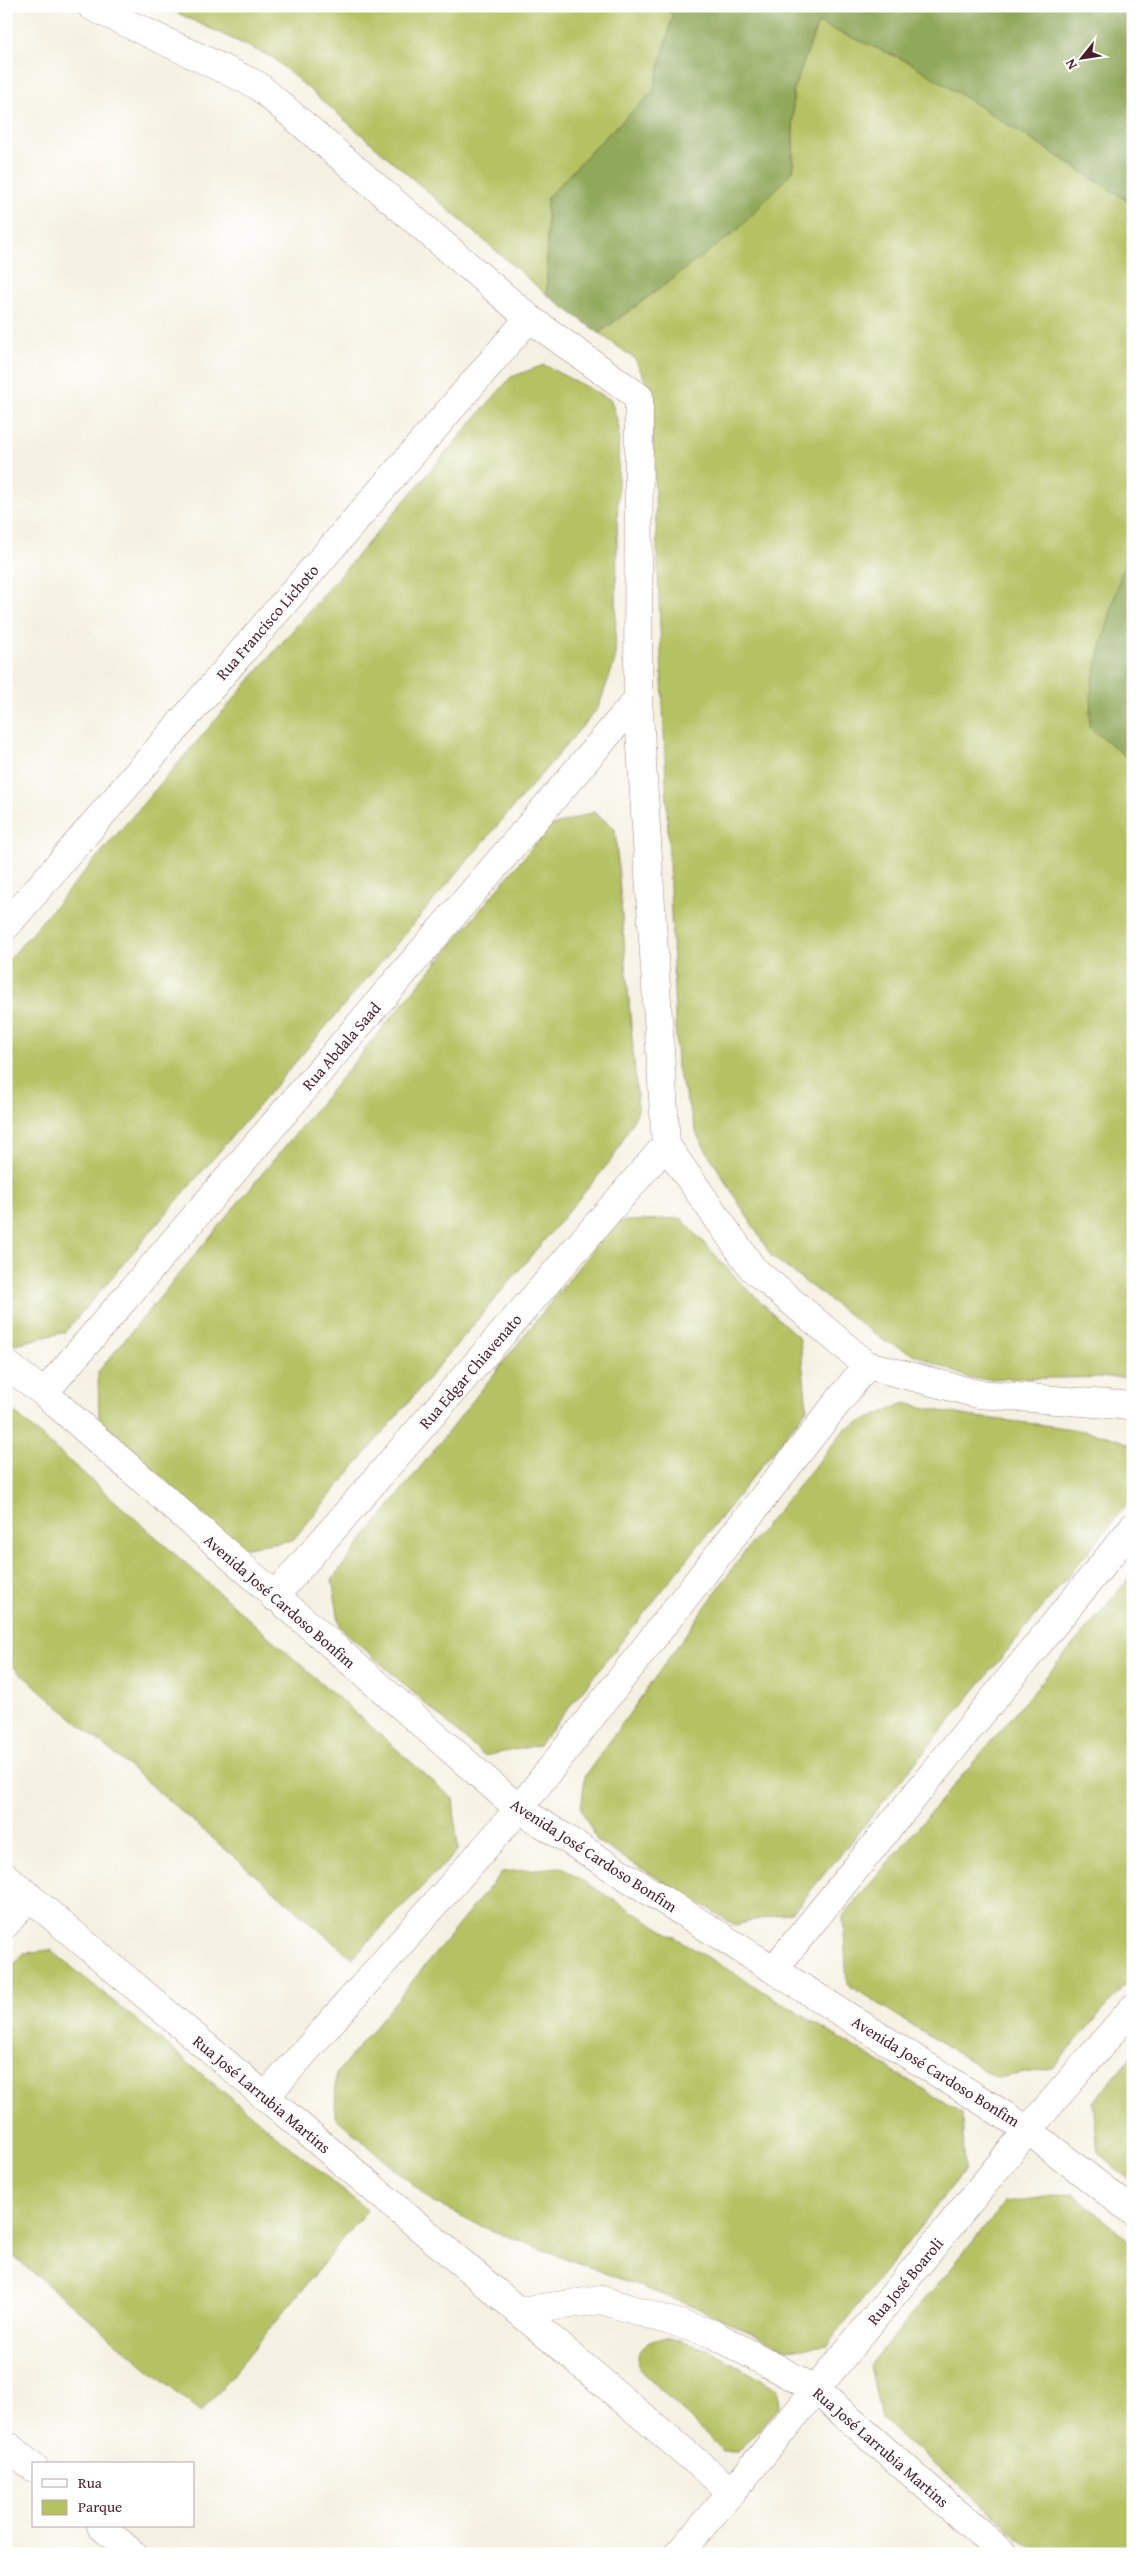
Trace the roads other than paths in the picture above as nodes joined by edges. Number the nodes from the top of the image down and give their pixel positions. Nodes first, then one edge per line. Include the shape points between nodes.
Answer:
1 (91, 6) edge
2 (529, 318) junction
3 (638, 699) junction
4 (11, 912) edge
5 (666, 1145) junction
6 (6, 1364) edge
7 (867, 1365) junction
8 (44, 1393) junction
9 (1133, 1406) edge
10 (1133, 1527) edge
11 (274, 1597) junction
12 (518, 1809) junction
13 (6, 1877) edge
14 (29, 1896) junction
15 (6, 1924) edge
16 (774, 1969) junction
17 (1133, 2008) edge
18 (265, 2097) junction
19 (1028, 2130) junction
20 (1133, 2212) edge
21 (519, 2311) junction
22 (815, 2389) junction
23 (6, 2444) edge
24 (32, 2466) edge
25 (732, 2492) junction
26 (103, 2528) edge
27 (133, 2554) edge
28 (678, 2554) edge
29 (1004, 2554) edge

1 - 2 street via 257,85
2 - 3 street via 639,397
2 - 4 street, Rua Francisco Lichoto
3 - 5 street
3 - 8 street, Rua Abdala Saad
5 - 7 street via 752,1269
5 - 11 street, Rua Edgar Chiavenato
6 - 8 street, Avenida José Cardoso Bonfim
7 - 9 street via 978,1394
7 - 12 street
8 - 11 street, Avenida José Cardoso Bonfim
10 - 16 street
11 - 12 street, Avenida José Cardoso Bonfim
12 - 16 street, Avenida José Cardoso Bonfim
12 - 18 street
13 - 14 street, Rua José Larrubia Martins
14 - 15 street
14 - 18 street, Rua José Larrubia Martins
16 - 19 street, Avenida José Cardoso Bonfim
17 - 19 street, Rua José Boaroli
18 - 21 street, Rua José Larrubia Martins
19 - 20 street, Avenida José Cardoso Bonfim
19 - 22 street, Rua José Boaroli
21 - 22 street, Rua José Larrubia Martins via 601,2300 713,2334
21 - 25 street, Rua José Larrubia Martins
22 - 25 street, Rua José Boaroli
22 - 29 street, Rua José Larrubia Martins
23 - 24 street
25 - 28 street, Rua José Boaroli
26 - 27 street

